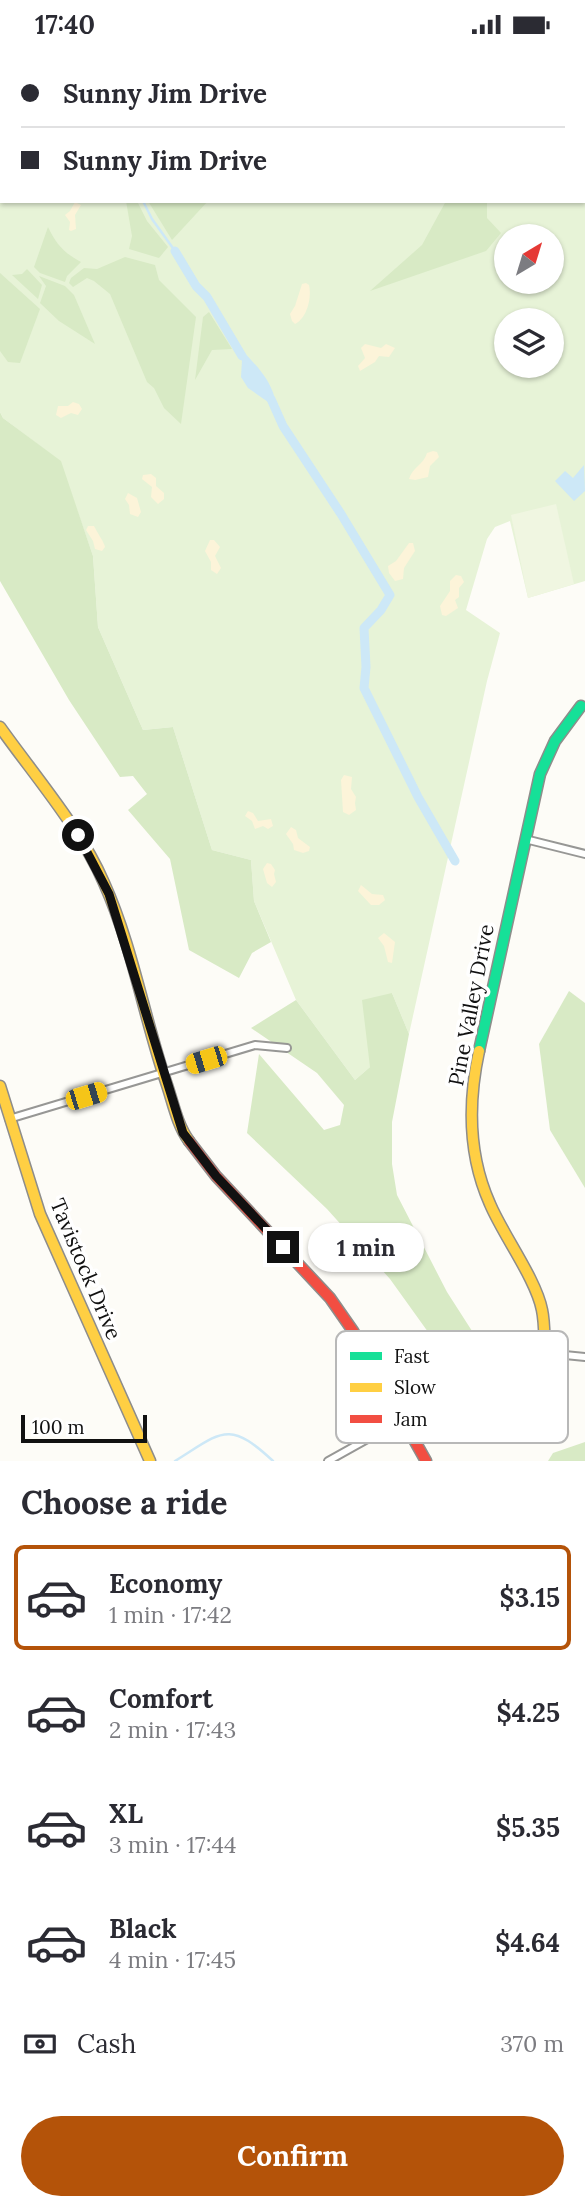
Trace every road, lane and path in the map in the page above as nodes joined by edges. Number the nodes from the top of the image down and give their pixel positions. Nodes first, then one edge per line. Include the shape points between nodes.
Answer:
1 (581, 706) dead end
2 (0, 727) edge
3 (525, 839) junction
4 (585, 854) edge
5 (287, 1048) dead end
6 (163, 1073) junction
7 (0, 1086) edge
8 (9, 1119) junction
9 (353, 1331) edge
10 (544, 1331) edge
11 (359, 1443) edge
12 (415, 1443) edge
13 (150, 1461) edge
14 (328, 1461) edge
15 (426, 1461) edge

1 - 3 street, Pine Valley Drive via 547,756
2 - 6 street via 78,835 104,882
3 - 4 street
3 - 10 street, Pine Valley Drive via 473,1079 471,1111 479,1176 535,1291
5 - 6 street via 255,1045
6 - 8 street
6 - 9 street via 189,1143 330,1298
7 - 8 street, Tavistock Drive
8 - 13 street, Tavistock Drive via 40,1214
11 - 14 street
12 - 15 street

